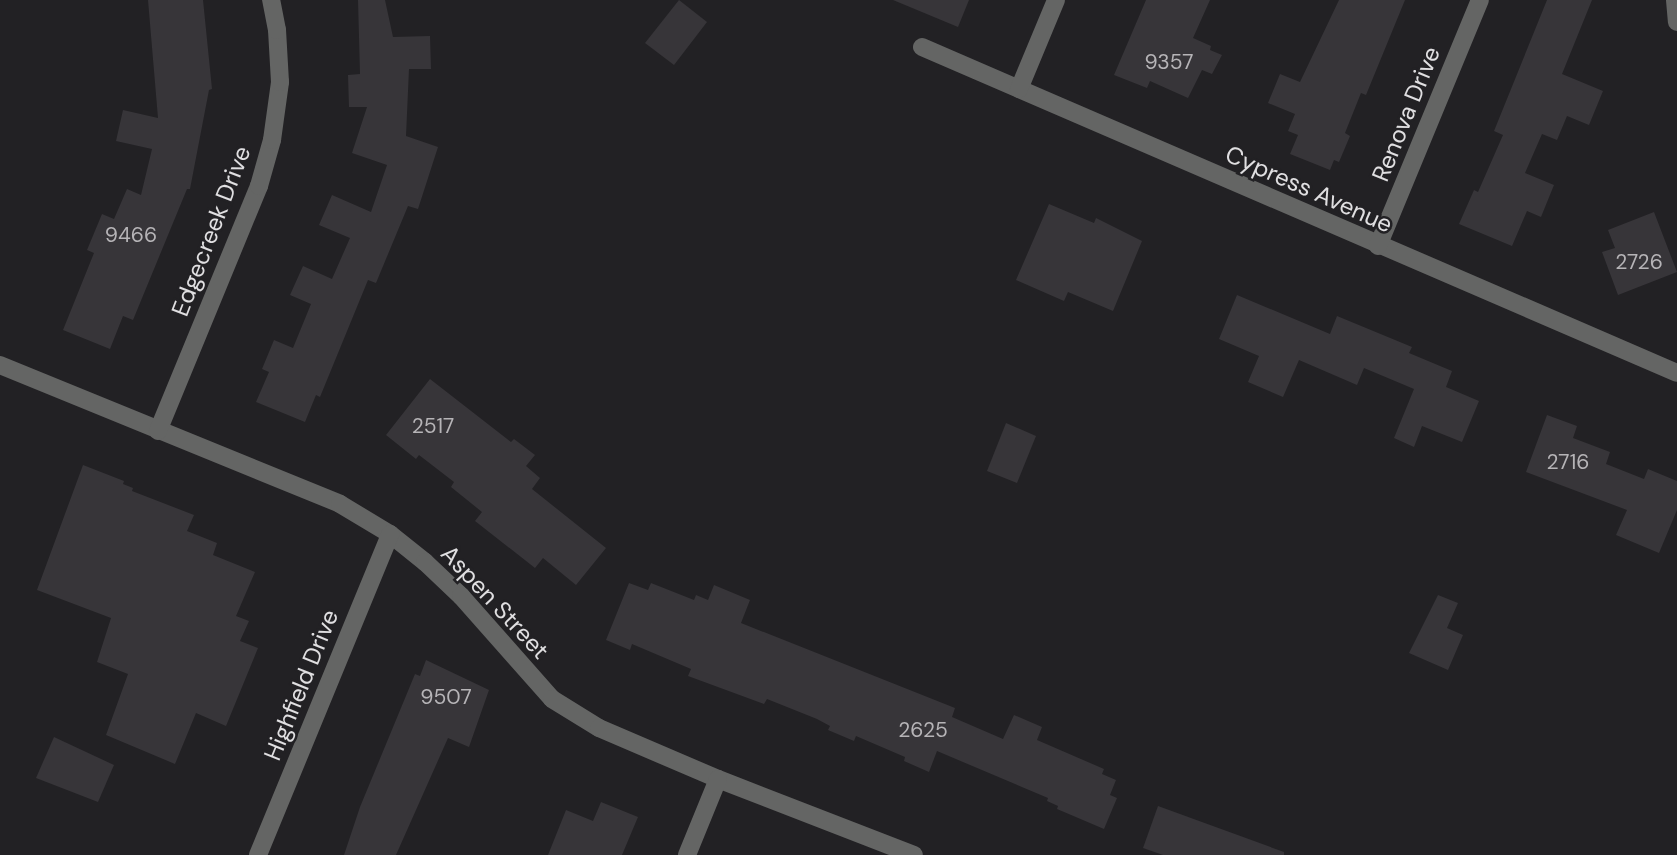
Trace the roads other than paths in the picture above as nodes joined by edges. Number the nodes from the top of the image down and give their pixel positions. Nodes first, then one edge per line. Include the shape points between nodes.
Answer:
1 (271, 0) edge
2 (1056, 0) edge
3 (1480, 0) edge
4 (1675, 0) edge
5 (1677, 22) edge
6 (922, 47) dead end
7 (1019, 89) junction
8 (1378, 246) junction
9 (0, 365) edge
10 (1677, 373) edge
11 (158, 431) junction
12 (390, 534) junction
13 (718, 779) junction
14 (258, 855) edge
15 (687, 855) edge
16 (914, 855) edge

1 - 11 street, Edgecreek Drive via 280,82 272,139 259,186
2 - 7 street
3 - 8 street, Renova Drive
4 - 5 street
6 - 7 street, Cypress Avenue
7 - 8 street, Cypress Avenue
8 - 10 street, Cypress Avenue
9 - 11 street, Aspen Street
11 - 12 street, Aspen Street via 340,504
12 - 13 street, Aspen Street via 461,596 552,699 599,728
12 - 14 street, Highfield Drive
13 - 15 street
13 - 16 street, Aspen Street

